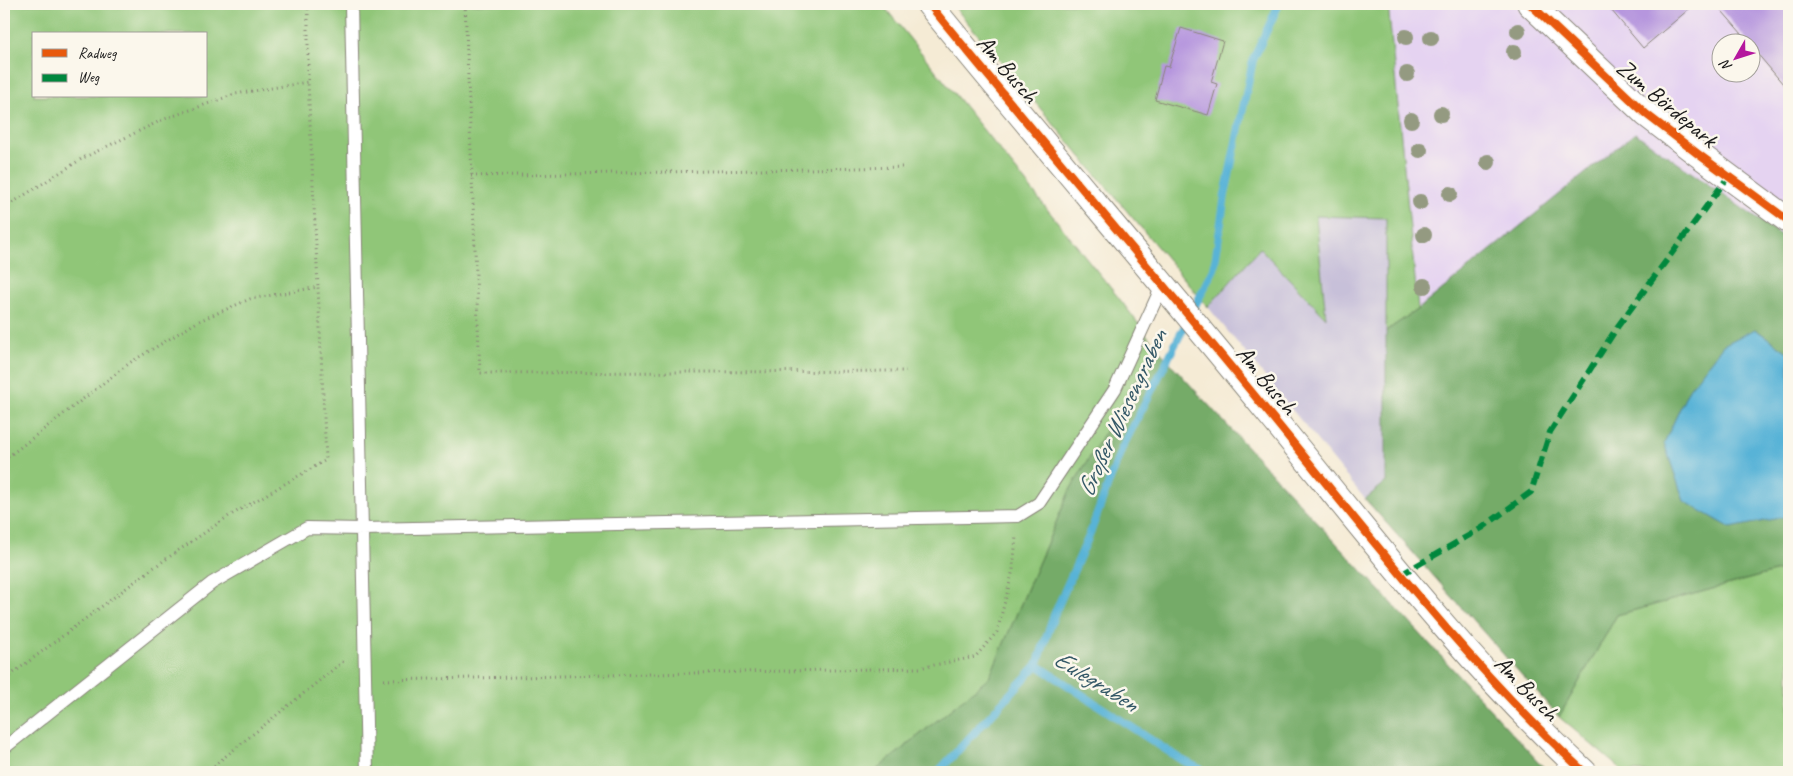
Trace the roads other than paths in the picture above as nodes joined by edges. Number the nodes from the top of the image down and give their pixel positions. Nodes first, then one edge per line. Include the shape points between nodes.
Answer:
1 (350, 4) edge
2 (929, 4) edge
3 (1530, 4) edge
4 (1789, 221) edge
5 (1168, 290) junction
6 (363, 529) junction
7 (4, 748) edge
8 (367, 772) edge
9 (1584, 772) edge

1 - 6 lane
2 - 5 street, Am Busch
3 - 4 street, Zum Bördepark via 1646,114
5 - 6 lane via 1115,389 1039,503 1018,516
5 - 9 street, Am Busch via 1424,603 1487,675
6 - 7 lane via 307,528 212,583
6 - 8 lane

